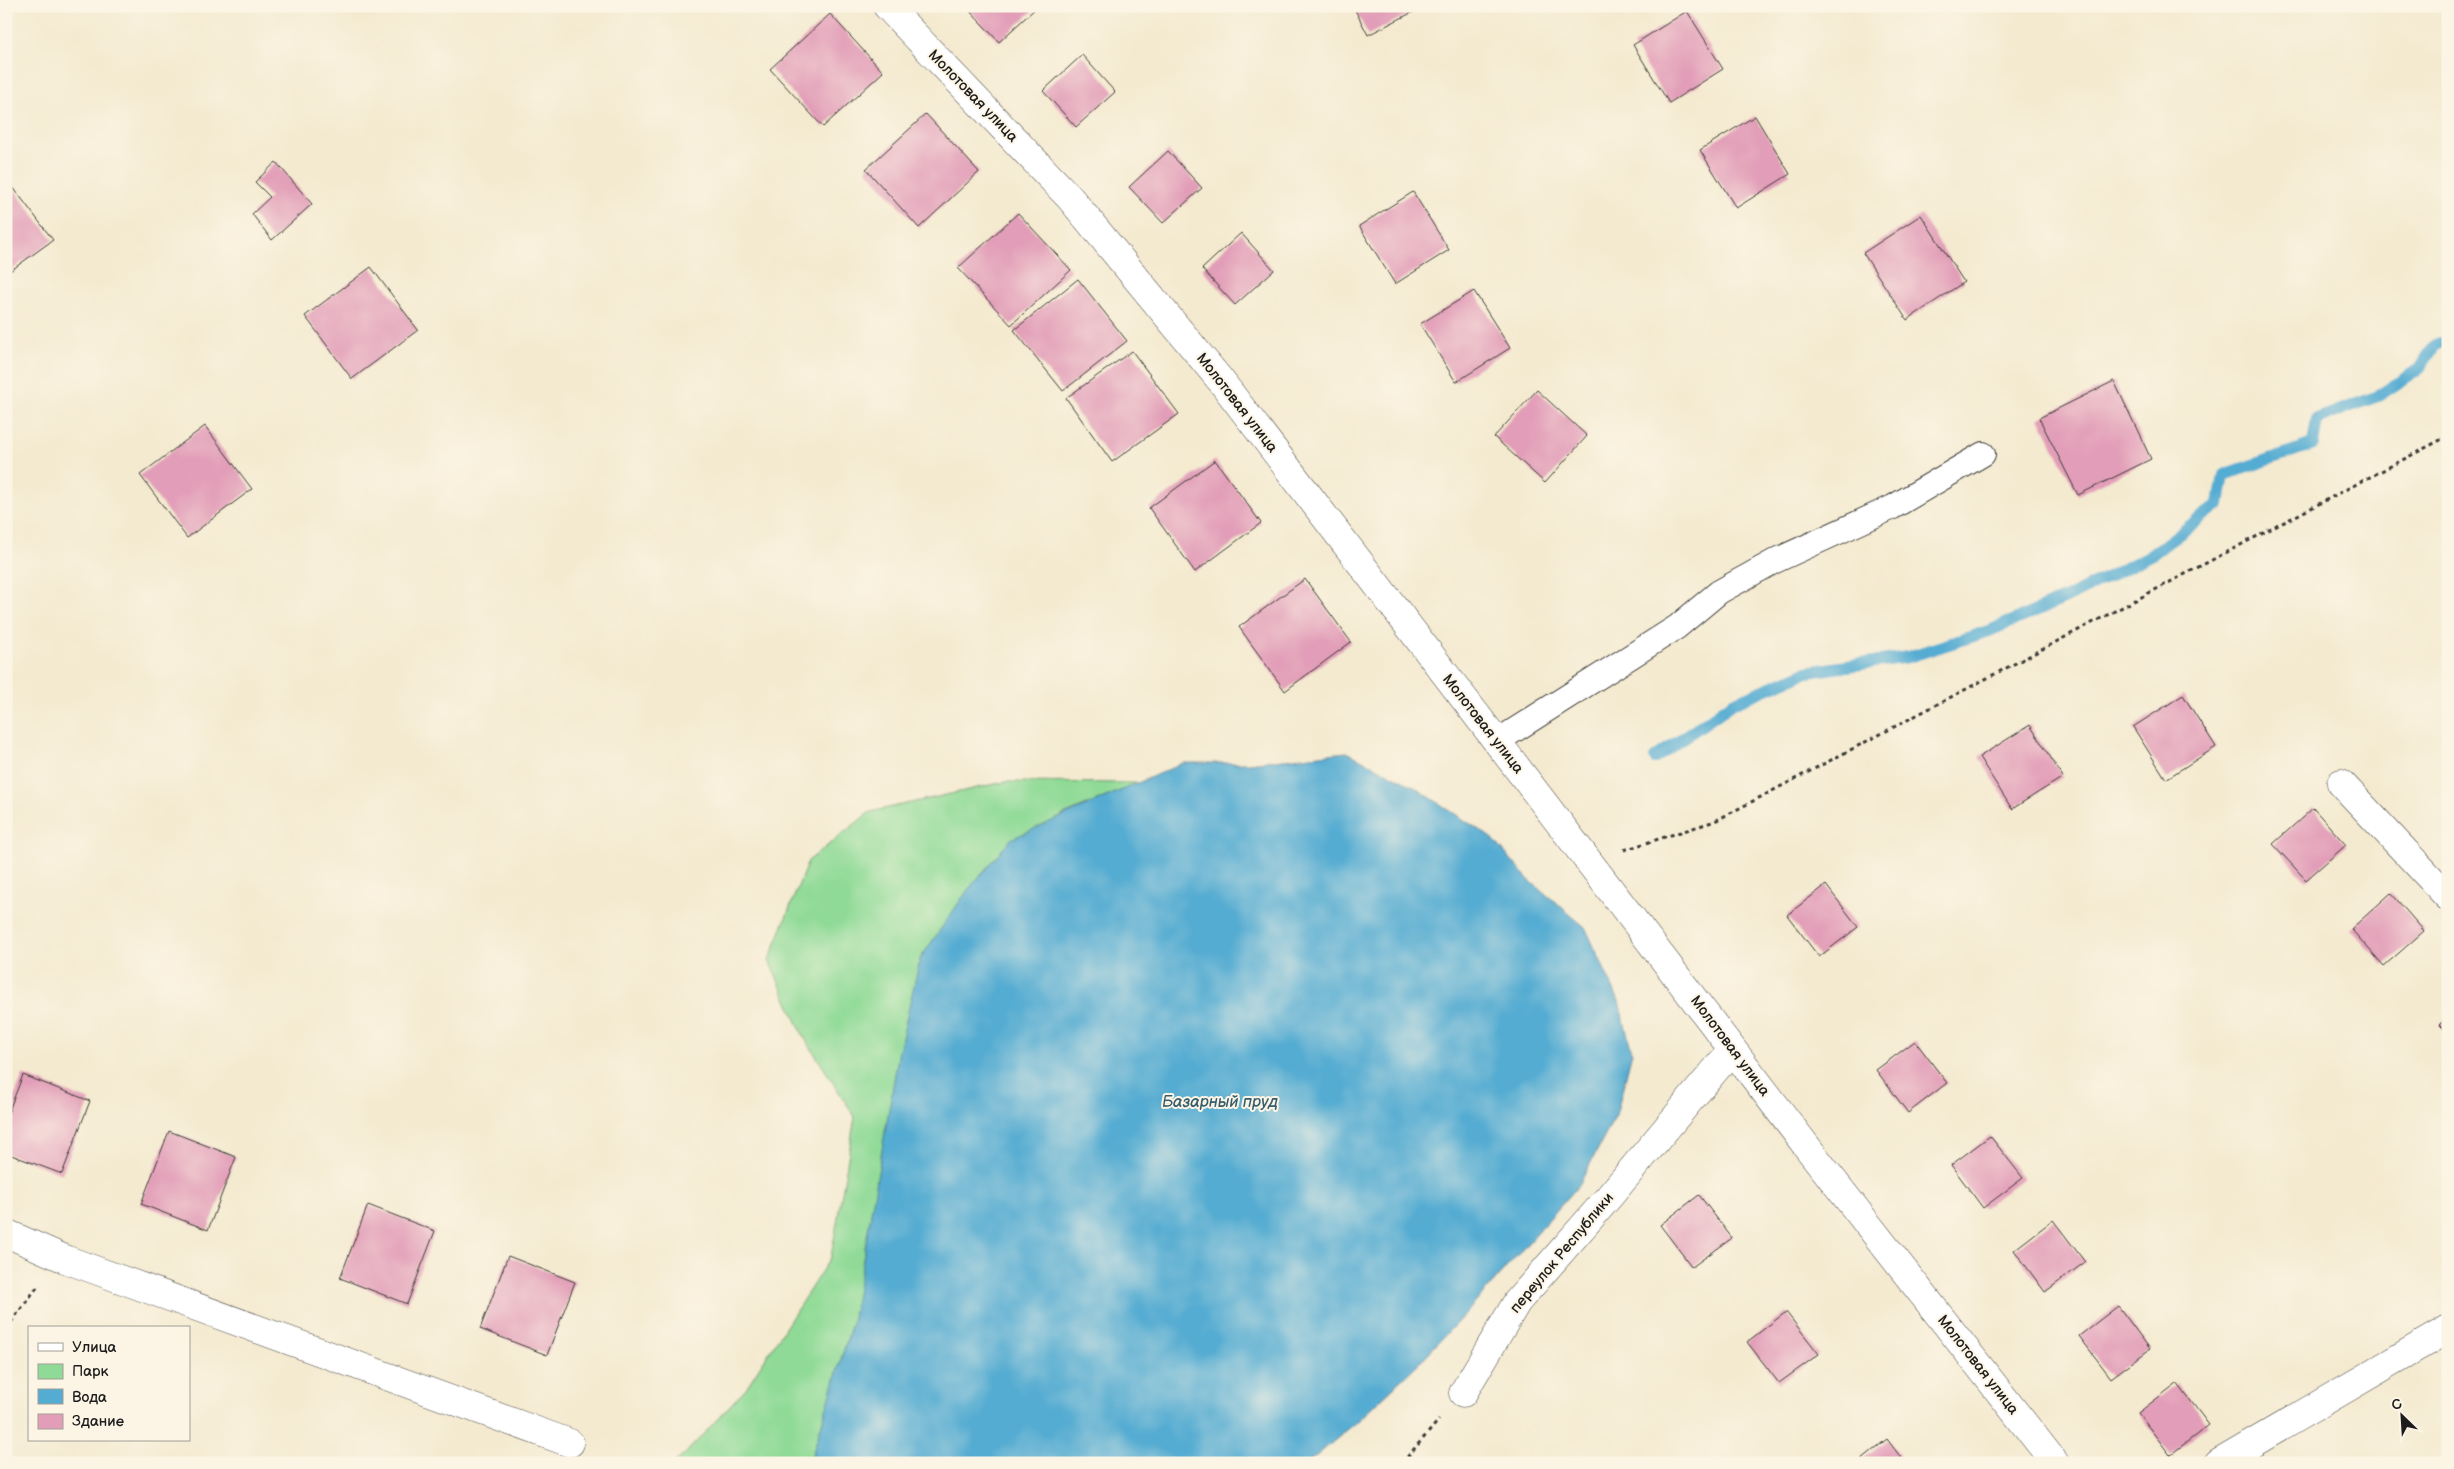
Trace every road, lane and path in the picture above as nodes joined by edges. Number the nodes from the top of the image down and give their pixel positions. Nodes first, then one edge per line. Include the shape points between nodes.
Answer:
1 (888, 6) edge
2 (2448, 436) edge
3 (1983, 454) dead end
4 (1496, 742) junction
5 (2341, 783) dead end
6 (1590, 860) junction
7 (2448, 897) edge
8 (1732, 1050) junction
9 (6, 1233) edge
10 (65, 1259) junction
11 (2448, 1329) edge
12 (6, 1330) edge
13 (1462, 1393) joint
14 (570, 1443) dead end
15 (1402, 1463) edge
16 (2055, 1463) edge
17 (2219, 1463) edge

1 - 4 street, Молотовая улица via 1076,206 1221,381
2 - 6 path via 1714,821
3 - 4 lane via 1893,506 1719,592 1678,627
4 - 6 street, Молотовая улица
5 - 7 street
6 - 8 street, Молотовая улица
8 - 13 street, переулок Республики via 1517,1302
8 - 16 street, Молотовая улица
9 - 10 street
10 - 12 path via 32,1293
10 - 14 street
11 - 17 street
13 - 15 path

